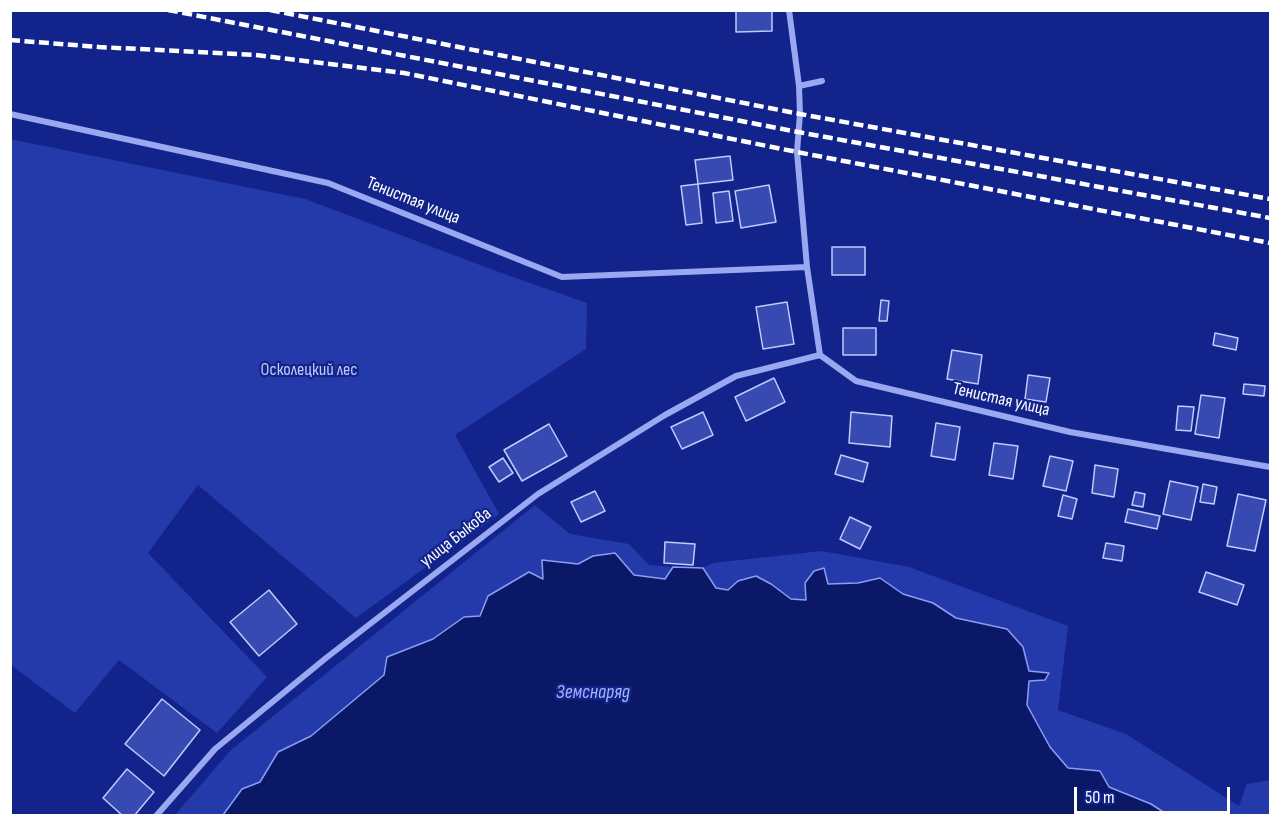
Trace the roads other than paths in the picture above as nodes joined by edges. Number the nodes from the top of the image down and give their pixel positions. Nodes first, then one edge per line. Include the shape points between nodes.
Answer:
1 (789, 10) edge
2 (822, 81) dead end
3 (799, 86) junction
4 (10, 114) edge
5 (807, 267) junction
6 (820, 355) junction
7 (1270, 467) edge
8 (156, 816) edge

1 - 3 street
2 - 3 street
3 - 5 street via 797,152
4 - 5 street, Тенистая улица via 328,183 562,277
5 - 6 street
6 - 7 street, Тенистая улица via 856,381 1070,432
6 - 8 street, улица Быкова via 736,376 664,415 538,494 215,749

